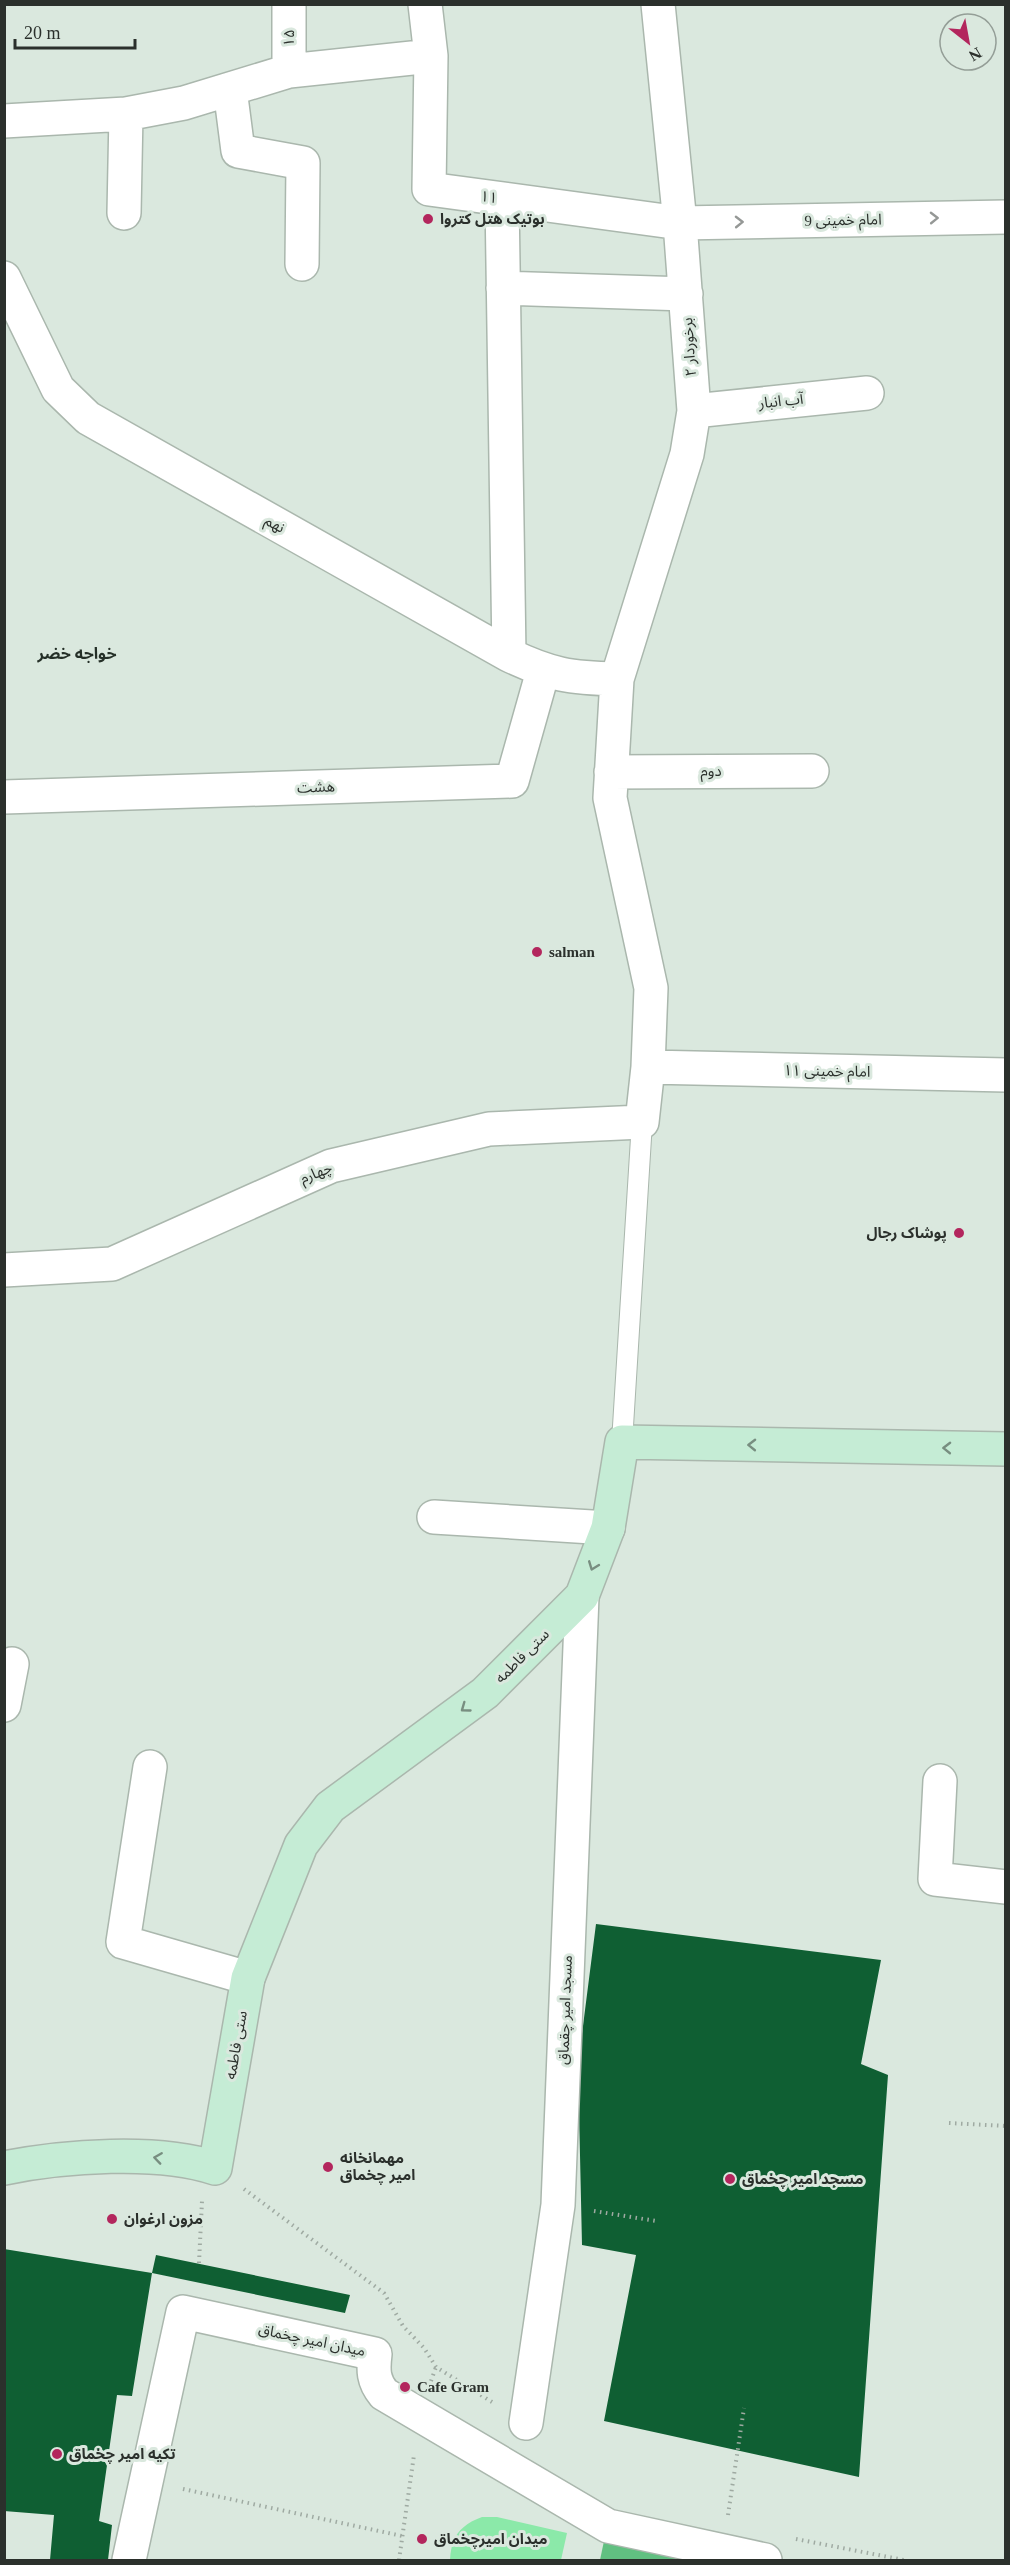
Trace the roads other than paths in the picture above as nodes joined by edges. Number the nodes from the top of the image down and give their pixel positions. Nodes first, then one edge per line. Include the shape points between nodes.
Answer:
1 (290, 4) edge
2 (425, 4) edge
3 (658, 4) edge
4 (431, 56) junction
5 (289, 71) junction
6 (230, 89) junction
7 (126, 114) junction
8 (4, 121) edge
9 (502, 199) junction
10 (124, 213) dead end
11 (1005, 217) edge
12 (680, 223) junction
13 (302, 264) dead end
14 (7, 287) edge
15 (503, 288) junction
16 (686, 294) junction
17 (867, 393) dead end
18 (694, 411) junction
19 (509, 655) junction
20 (543, 670) junction
21 (616, 679) junction
22 (812, 771) dead end
23 (611, 772) junction
24 (4, 797) edge
25 (648, 1067) junction
26 (1005, 1075) edge
27 (642, 1122) junction
28 (4, 1270) edge
29 (622, 1442) junction
30 (1005, 1449) edge
31 (434, 1517) dead end
32 (608, 1528) junction
33 (582, 1596) junction
34 (12, 1664) dead end
35 (4, 1705) edge
36 (150, 1767) dead end
37 (940, 1781) dead end
38 (1005, 1887) edge
39 (248, 1978) junction
40 (4, 2168) edge
41 (526, 2423) road end
42 (129, 2560) edge
43 (765, 2560) edge

1 - 5 street, ۱۵
2 - 4 street
3 - 12 street, برخوردار ۲
4 - 5 street
4 - 9 street, ۱۱ via 429,189
5 - 6 street
6 - 7 street
6 - 13 street via 238,152 303,163
7 - 8 street
7 - 10 street
9 - 12 street, ۱۱
9 - 15 street
12 -> 11 street, امام خمینی 9
12 - 16 street, برخوردار ۲
14 - 19 street, نهم via 58,388 88,418
15 - 16 street
15 - 19 street
16 - 18 street, برخوردار ۲
17 - 18 street, آب انبار
18 - 21 street, برخوردار ۲ via 687,454
19 - 20 street, نهم
20 - 21 street, نهم via 577,678
20 - 24 street, هشت via 512,781
21 - 23 street, برخوردار ۲
22 - 23 street, دوم
23 - 25 street, برخوردار ۲ via 610,798 651,988
25 - 26 street, امام خمینی ۱۱
25 - 27 street, برخوردار ۲
27 - 28 street, چهارم via 489,1129 331,1166 112,1264
27 - 29 lane
30 -> 29 street
29 - 32 street, ستی فاطمه
31 - 32 street
32 -> 33 street, ستی فاطمه
33 -> 39 street, ستی فاطمه via 485,1694 330,1807 300,1845
33 - 41 street, مسجد امیر چقماق via 558,2205
34 - 35 street
36 - 39 street via 123,1942
37 - 38 street via 935,1879
39 -> 40 street, ستی فاطمه via 209,2166 138,2155 33,2162
42 - 43 street, میدان امیر چخماق via 183,2312 375,2354 372,2372 384,2394 608,2526

